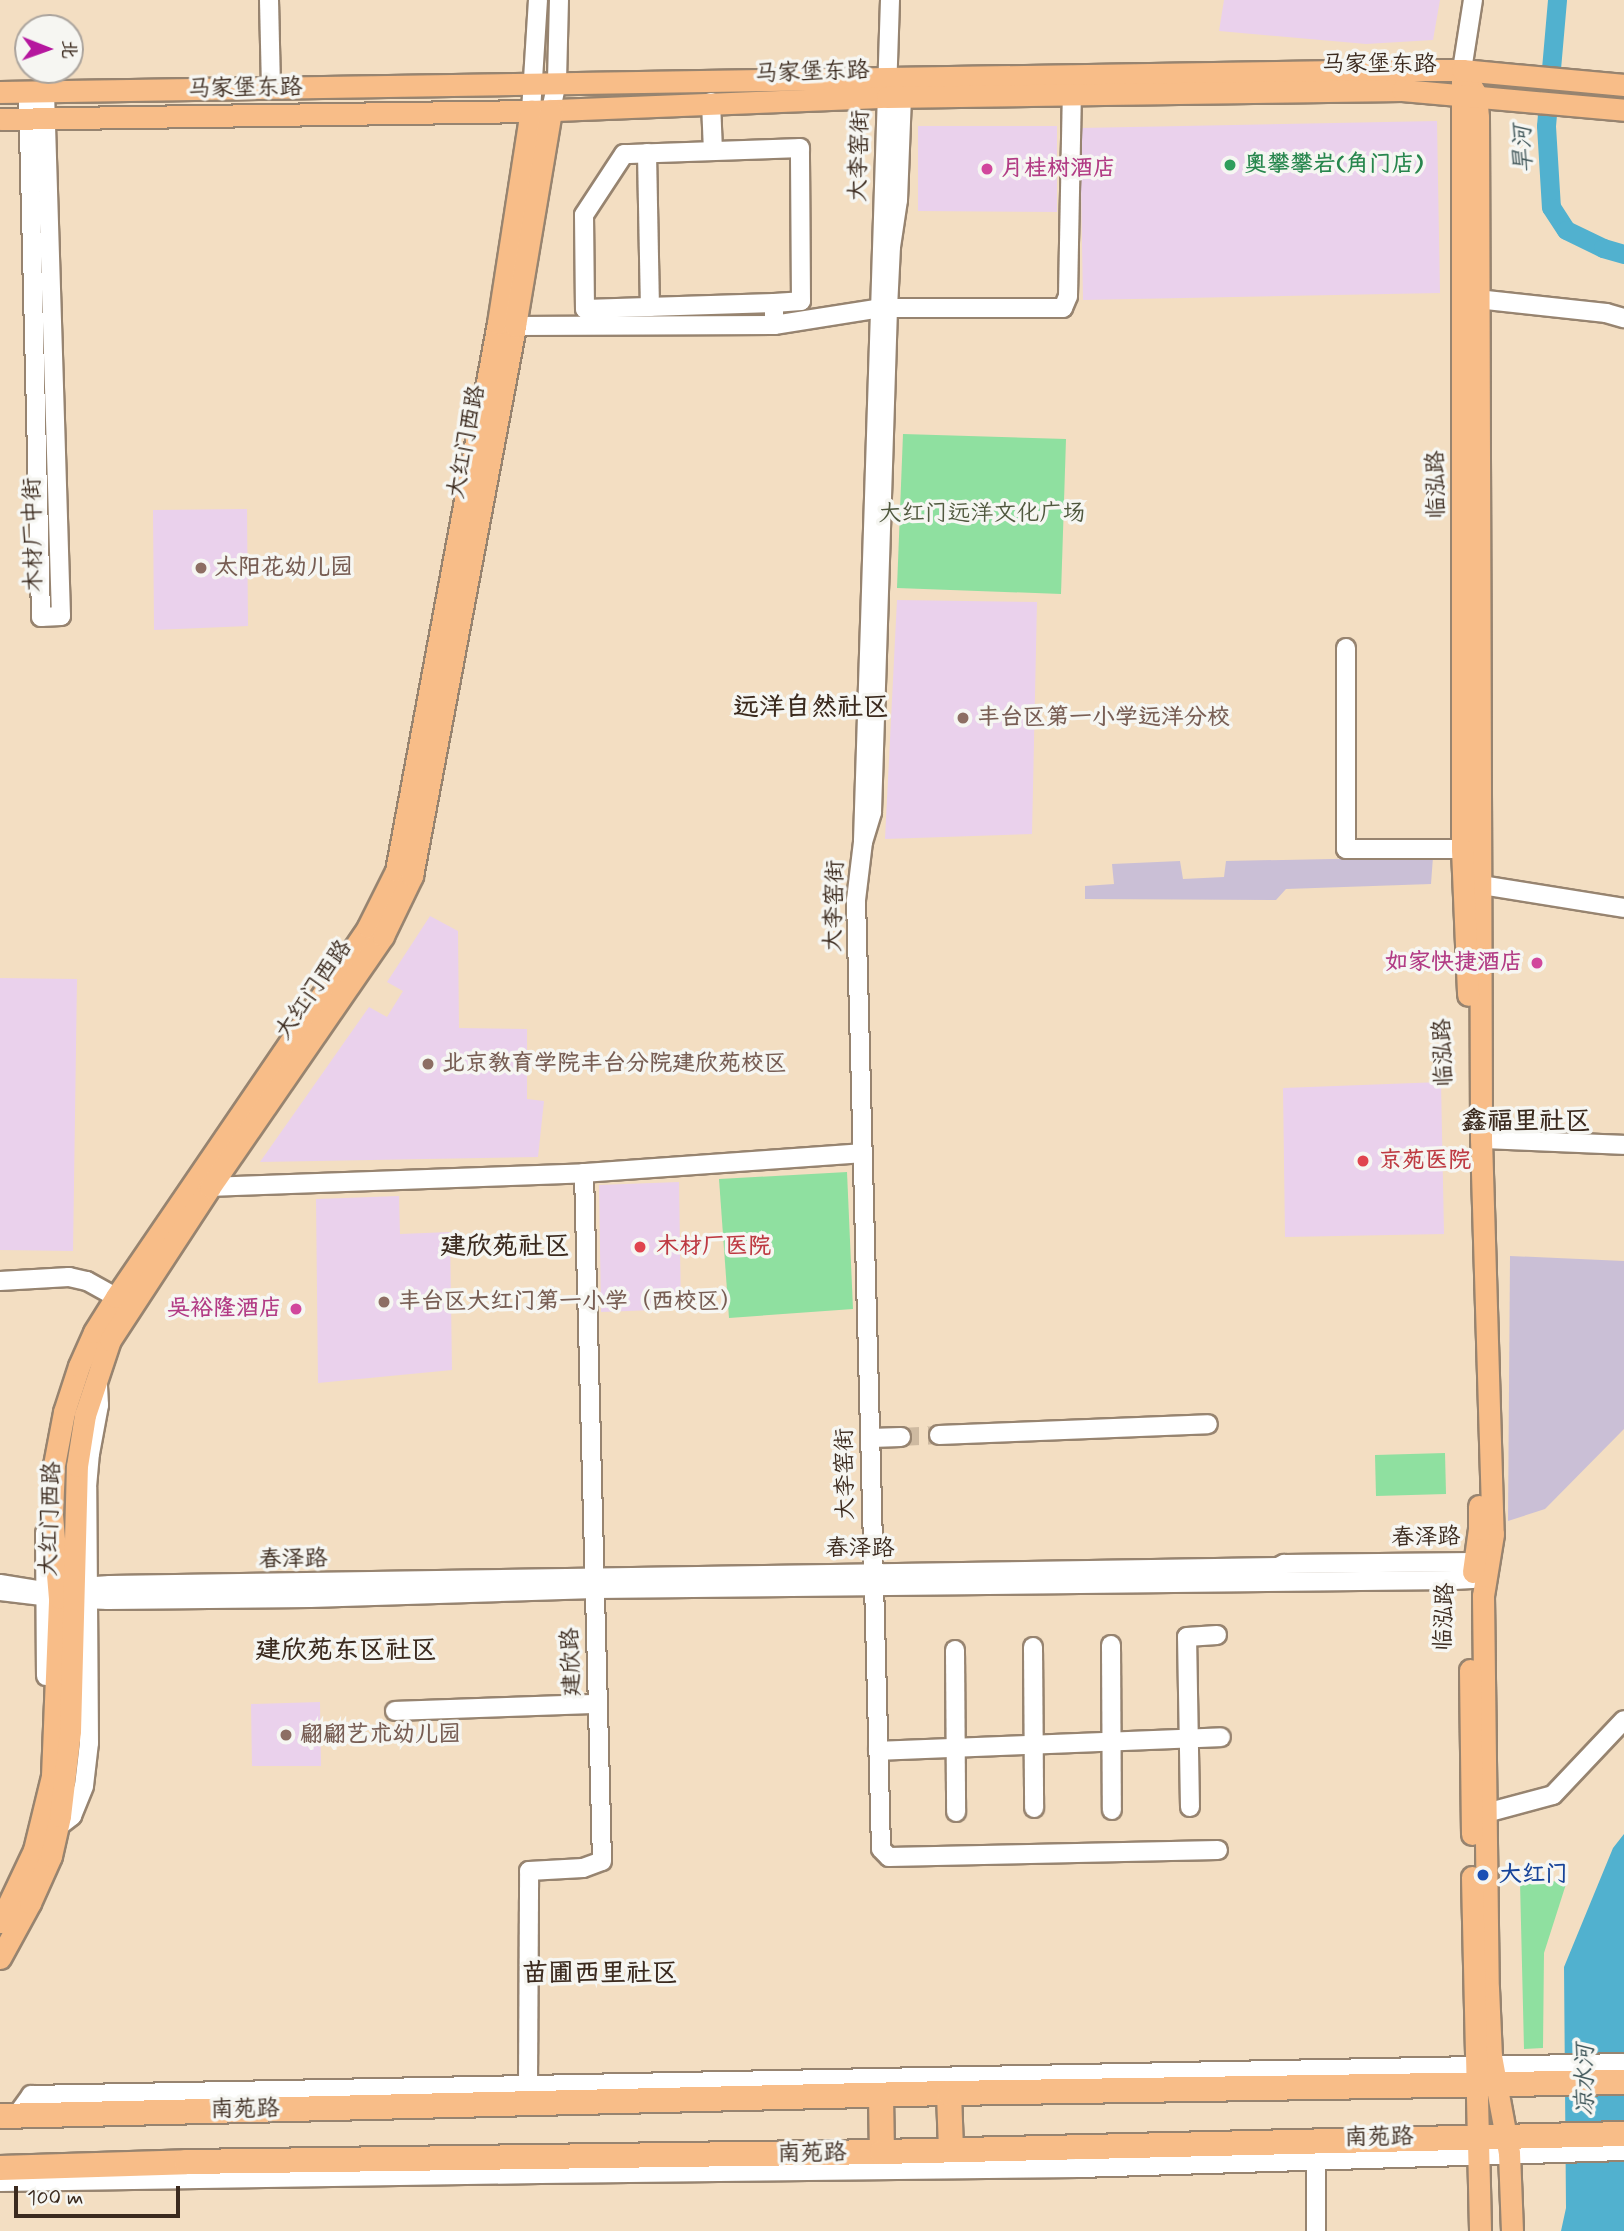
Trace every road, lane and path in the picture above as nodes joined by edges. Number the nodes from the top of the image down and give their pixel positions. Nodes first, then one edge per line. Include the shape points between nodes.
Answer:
1 (269, 0) edge
2 (538, 0) edge
3 (559, 0) edge
4 (890, 0) edge
5 (1473, 0) edge
6 (1462, 70) junction
7 (887, 76) junction
8 (557, 81) junction
9 (533, 82) junction
10 (1624, 85) edge
11 (271, 86) junction
12 (36, 91) junction
13 (0, 92) edge
14 (1468, 93) junction
15 (1072, 94) junction
16 (894, 97) junction
17 (711, 102) junction
18 (541, 110) junction
19 (1624, 110) edge
20 (37, 118) junction
21 (0, 119) edge
22 (713, 151) junction
23 (647, 153) junction
24 (1477, 299) junction
25 (774, 303) junction
26 (650, 307) junction
27 (885, 308) junction
28 (1624, 318) edge
29 (774, 325) junction
30 (515, 326) junction
31 (1346, 648) dead end
32 (1462, 849) junction
33 (1482, 886) junction
34 (1624, 908) edge
35 (1482, 1139) junction
36 (1624, 1145) edge
37 (862, 1153) junction
38 (584, 1173) junction
39 (210, 1187) junction
40 (0, 1281) edge
41 (116, 1297) junction
42 (1208, 1424) dead end
43 (939, 1436) tunnel mouth
44 (901, 1437) tunnel mouth
45 (871, 1438) junction
46 (1478, 1571) junction
47 (872, 1580) junction
48 (594, 1583) junction
49 (0, 1584) edge
50 (0, 1591) edge
51 (67, 1593) junction
52 (1217, 1635) dead end
53 (1111, 1645) dead end
54 (1033, 1647) dead end
55 (955, 1650) dead end
56 (598, 1704) junction
57 (395, 1711) dead end
58 (1624, 1720) edge
59 (1221, 1737) dead end
60 (1189, 1738) junction
61 (1111, 1741) junction
62 (1034, 1745) junction
63 (956, 1748) junction
64 (878, 1751) junction
65 (1190, 1807) dead end
66 (1034, 1808) dead end
67 (1112, 1810) dead end
68 (956, 1812) dead end
69 (1486, 1812) junction
70 (1218, 1850) dead end
71 (0, 1922) edge
72 (0, 1958) edge
73 (1624, 2063) edge
74 (1544, 2074) junction
75 (1486, 2075) junction
76 (1624, 2082) edge
77 (528, 2085) junction
78 (949, 2094) junction
79 (881, 2097) junction
80 (8, 2116) edge
81 (1624, 2134) edge
82 (1507, 2144) junction
83 (1545, 2144) junction
84 (1479, 2145) junction
85 (951, 2149) junction
86 (1624, 2151) edge
87 (882, 2152) junction
88 (570, 2158) junction
89 (1316, 2160) junction
90 (186, 2162) junction
91 (0, 2168) edge
92 (540, 2174) junction
93 (244, 2178) junction
94 (0, 2182) edge
95 (1316, 2231) edge
96 (1480, 2231) edge
97 (1512, 2231) edge

1 - 11 street
2 - 9 street, 大红门西路
3 - 8 street, 大红门西路
4 - 7 street, 大李窑街
5 - 6 street
6 - 7 main road, 马家堡东路
6 - 10 main road, 马家堡东路
6 - 14 main road
7 - 8 main road, 马家堡东路
7 - 16 street, 大李窑街
8 - 9 main road, 马家堡东路
8 - 18 street, 大红门西路
9 - 11 main road, 马家堡东路
9 - 18 street, 大红门西路
11 - 12 main road, 马家堡东路
12 - 13 main road, 马家堡东路
12 - 20 street, 木材厂中街
14 - 15 main road, 马家堡东路
14 - 19 main road, 马家堡东路
14 - 24 main road, 临泓路
14 - 32 main road, 临泓路
15 - 16 main road, 马家堡东路
15 - 27 street via 1068,296 1063,308
16 - 17 main road, 马家堡东路
16 - 27 street, 大李窑街
17 - 18 main road, 马家堡东路
17 - 22 street
18 - 20 main road, 马家堡东路
18 - 30 main road, 大红门西路
18 - 41 main road, 大红门西路 via 396,870 368,927
20 - 20 street, 木材厂中街 via 41,617 61,616
20 - 21 main road, 马家堡东路
22 - 23 street
22 - 25 street via 800,148 801,301
23 - 26 street
23 - 26 street via 624,154 584,215 585,309
24 - 28 street
24 - 33 main road, 临泓路
25 - 26 street
25 - 29 street
27 - 29 street
27 - 37 street, 大李窑街 via 863,842 856,900
29 - 30 street
30 - 39 main road, 大红门西路 via 412,876 383,936
31 - 32 street via 1346,849
32 - 46 main road, 临泓路 via 1474,1138
33 - 34 street
33 - 35 main road, 临泓路
35 - 36 street
35 - 46 main road, 临泓路 via 1493,1534
37 - 38 street
37 - 45 street, 大李窑街
38 - 39 street
38 - 48 street, 建欣路
39 - 51 main road, 大红门西路 via 110,1340 97,1374 78,1466
40 - 41 street via 69,1277
41 - 51 main road, 大红门西路 via 83,1356 50,1470 52,1514
42 - 43 street
44 - 45 street
45 - 47 street, 大李窑街
46 - 47 street, 春泽路
46 - 69 main road, 临泓路 via 1483,1596
46 - 75 main road, 临泓路 via 1470,1644
47 - 48 street, 春泽路
47 - 64 street, 大李窑街
48 - 51 street, 春泽路 via 310,1598
48 - 56 street, 建欣路
49 - 51 street, 春泽路
50 - 51 street, 春泽路
51 - 71 main road, 大红门西路 via 52,1776 37,1837
51 - 72 main road, 大红门西路 via 68,1769 58,1827 51,1856
52 - 60 street via 1187,1637
53 - 61 street
54 - 62 street
55 - 63 street
56 - 57 street
56 - 77 street, 建欣路 via 602,1861 583,1868 529,1871
58 - 69 street via 1553,1795
59 - 60 street
60 - 61 street
60 - 65 street
61 - 62 street
61 - 67 street
62 - 63 street
62 - 66 street
63 - 64 street
63 - 68 street
64 - 70 street, 大李窑街 via 881,1849 889,1857
69 - 75 main road, 临泓路
73 - 74 street
74 - 75 highway, 南苑路
74 - 76 highway, 南苑路
75 - 77 street
75 - 78 highway, 南苑路
75 - 82 main road, 临泓路
75 - 84 main road, 临泓路
77 - 80 street via 31,2095
78 - 79 highway, 南苑路
78 - 85 highway
79 - 80 highway, 南苑路
79 - 87 highway
81 - 83 highway, 南苑路
82 - 83 highway, 南苑路
82 - 84 highway, 南苑路
82 - 97 main road, 临泓路
83 - 86 street
84 - 85 highway, 南苑路
84 - 89 street
84 - 96 main road, 临泓路
85 - 87 highway, 南苑路
87 - 88 highway, 南苑路
88 - 90 highway, 南苑路
88 - 92 street
89 - 92 street
89 - 95 street
90 - 91 highway, 南苑路
90 - 93 street
92 - 93 street
93 - 94 street

